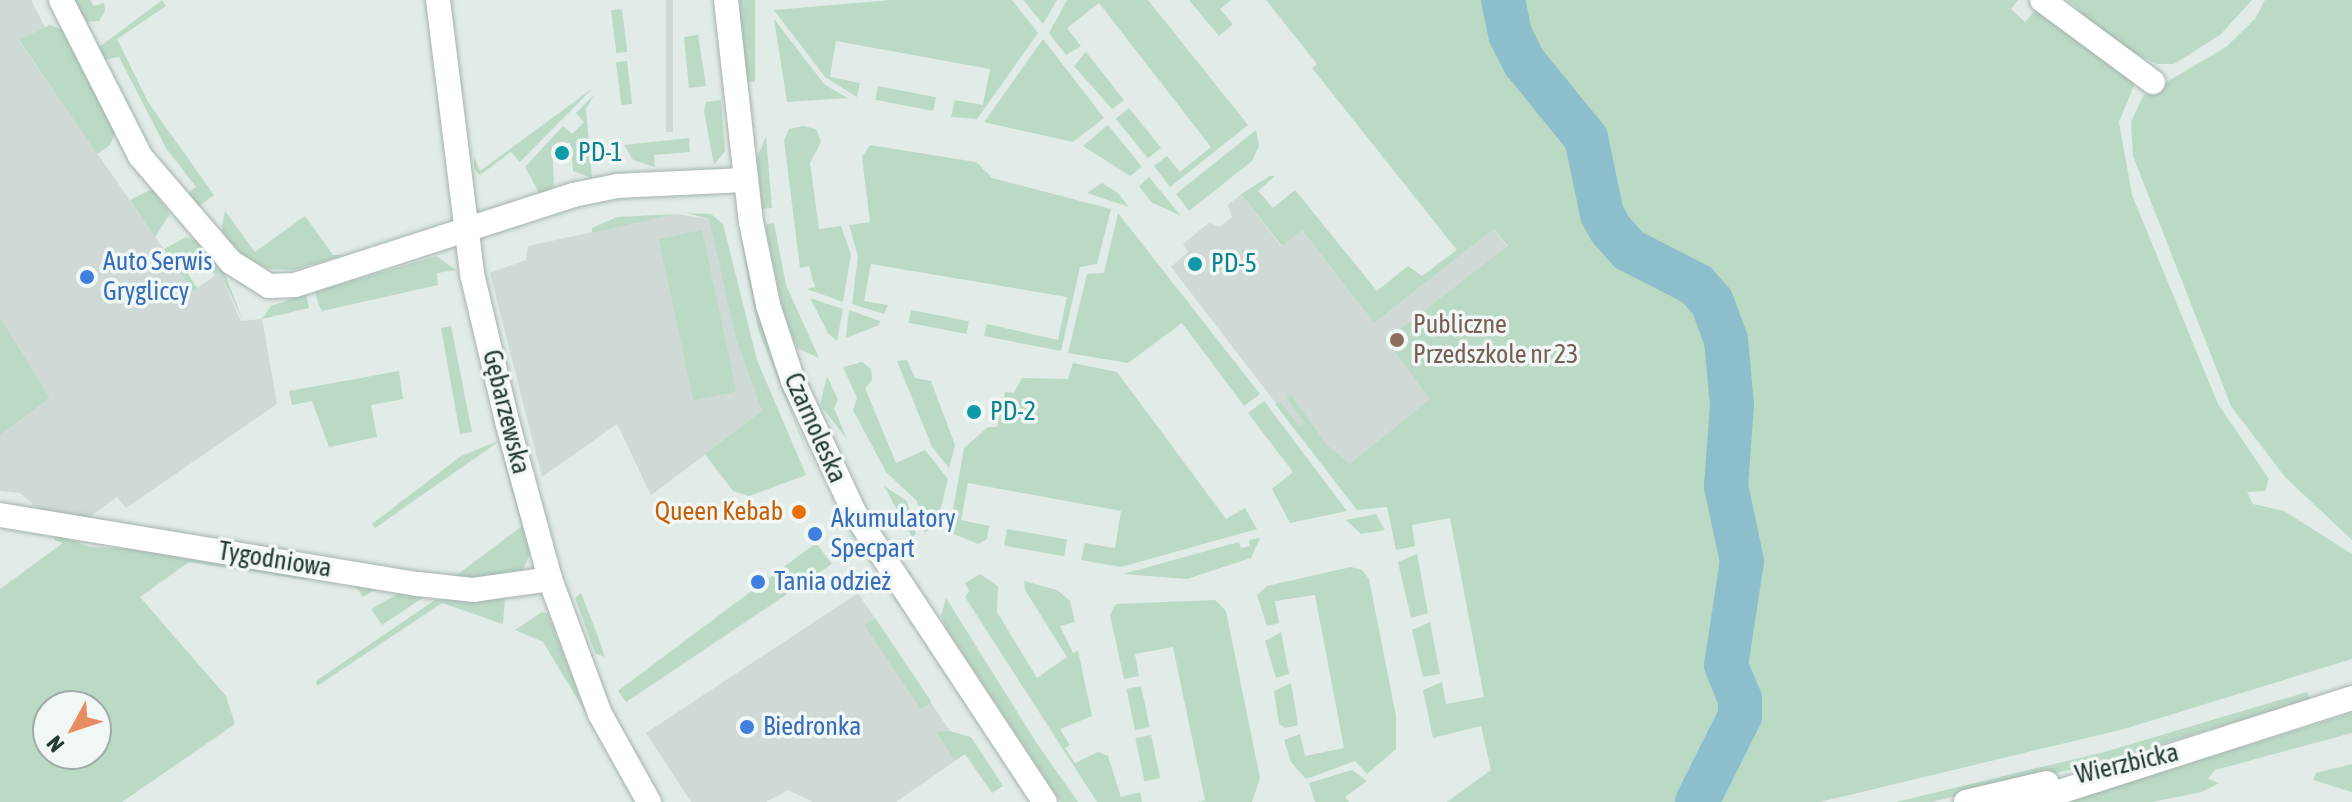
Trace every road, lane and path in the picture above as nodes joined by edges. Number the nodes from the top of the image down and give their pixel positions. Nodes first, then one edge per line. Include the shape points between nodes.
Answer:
1 (61, 0) edge
2 (438, 0) edge
3 (726, 0) edge
4 (2042, 0) edge
5 (2153, 82) dead end
6 (744, 180) junction
7 (468, 232) junction
8 (0, 515) edge
9 (550, 579) junction
10 (2352, 698) edge
11 (2194, 749) junction
12 (649, 802) edge
13 (1045, 802) edge
14 (1966, 802) edge
15 (2028, 802) edge

1 - 7 street via 140,156 242,272 269,286 295,285
2 - 7 street, Gębarzewska
3 - 6 street, Czarnoleska
4 - 5 street
6 - 7 street via 617,186 573,195
6 - 13 street, Czarnoleska via 775,329 839,485
7 - 9 street, Gębarzewska via 476,289
8 - 9 street, Tygodniowa via 431,586 473,590
9 - 12 street, Gębarzewska via 600,714
10 - 11 street, Wierzbicka
11 - 14 street, Wierzbicka
11 - 15 street, Wierzbicka

